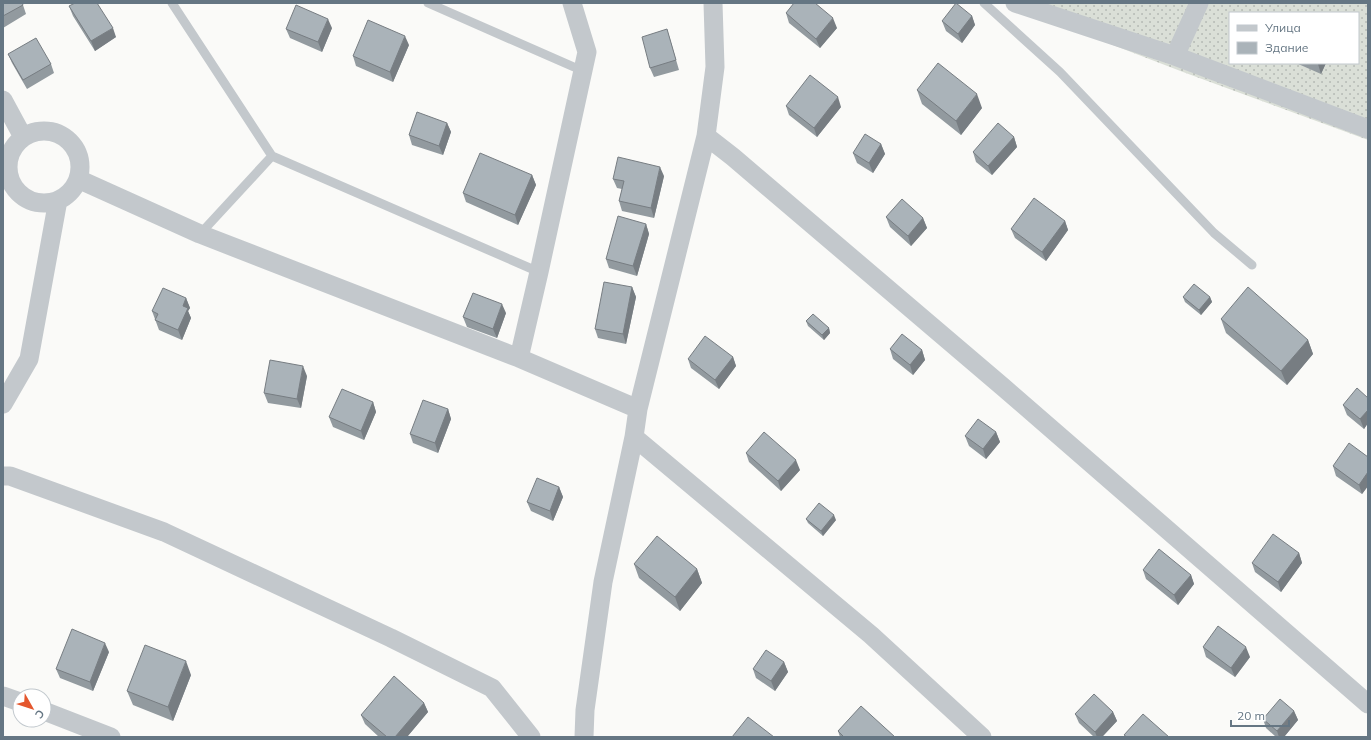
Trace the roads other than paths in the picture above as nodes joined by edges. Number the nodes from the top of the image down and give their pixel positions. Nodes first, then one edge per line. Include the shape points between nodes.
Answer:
1 (172, 3) edge
2 (428, 3) edge
3 (572, 3) edge
4 (712, 3) edge
5 (984, 3) edge
6 (1015, 3) edge
7 (1199, 3) edge
8 (1176, 56) junction
9 (583, 71) junction
10 (3, 100) edge
11 (1368, 130) edge
12 (706, 136) junction
13 (23, 137) junction
14 (272, 156) junction
15 (78, 179) junction
16 (58, 200) junction
17 (200, 234) junction
18 (1252, 265) dead end
19 (539, 272) junction
20 (519, 358) junction
21 (3, 404) edge
22 (638, 409) junction
23 (634, 437) junction
24 (3, 476) edge
25 (1368, 704) edge
26 (52, 714) edge
27 (112, 737) edge
28 (531, 737) edge
29 (584, 737) edge
30 (982, 737) edge

1 - 14 lane
2 - 9 lane
3 - 9 street via 587,52
4 - 12 street via 715,67
5 - 18 lane via 1060,72 1214,233
6 - 8 street
7 - 8 street
8 - 11 street
9 - 19 street
10 - 13 street
12 - 22 street
12 - 25 street via 1002,387
13 - 15 street via 45,130 56,132 66,138 79,156
13 - 16 street via 14,145 7,168 15,190 35,202 47,203
14 - 17 lane
14 - 19 lane
15 - 16 street via 74,188
15 - 17 street
16 - 21 street via 29,359
17 - 20 street
19 - 20 street
20 - 22 street
22 - 23 street
23 - 29 street via 603,582 585,710
23 - 30 street via 871,635
24 - 28 street via 10,476 164,532 391,638 492,688
26 - 27 street

